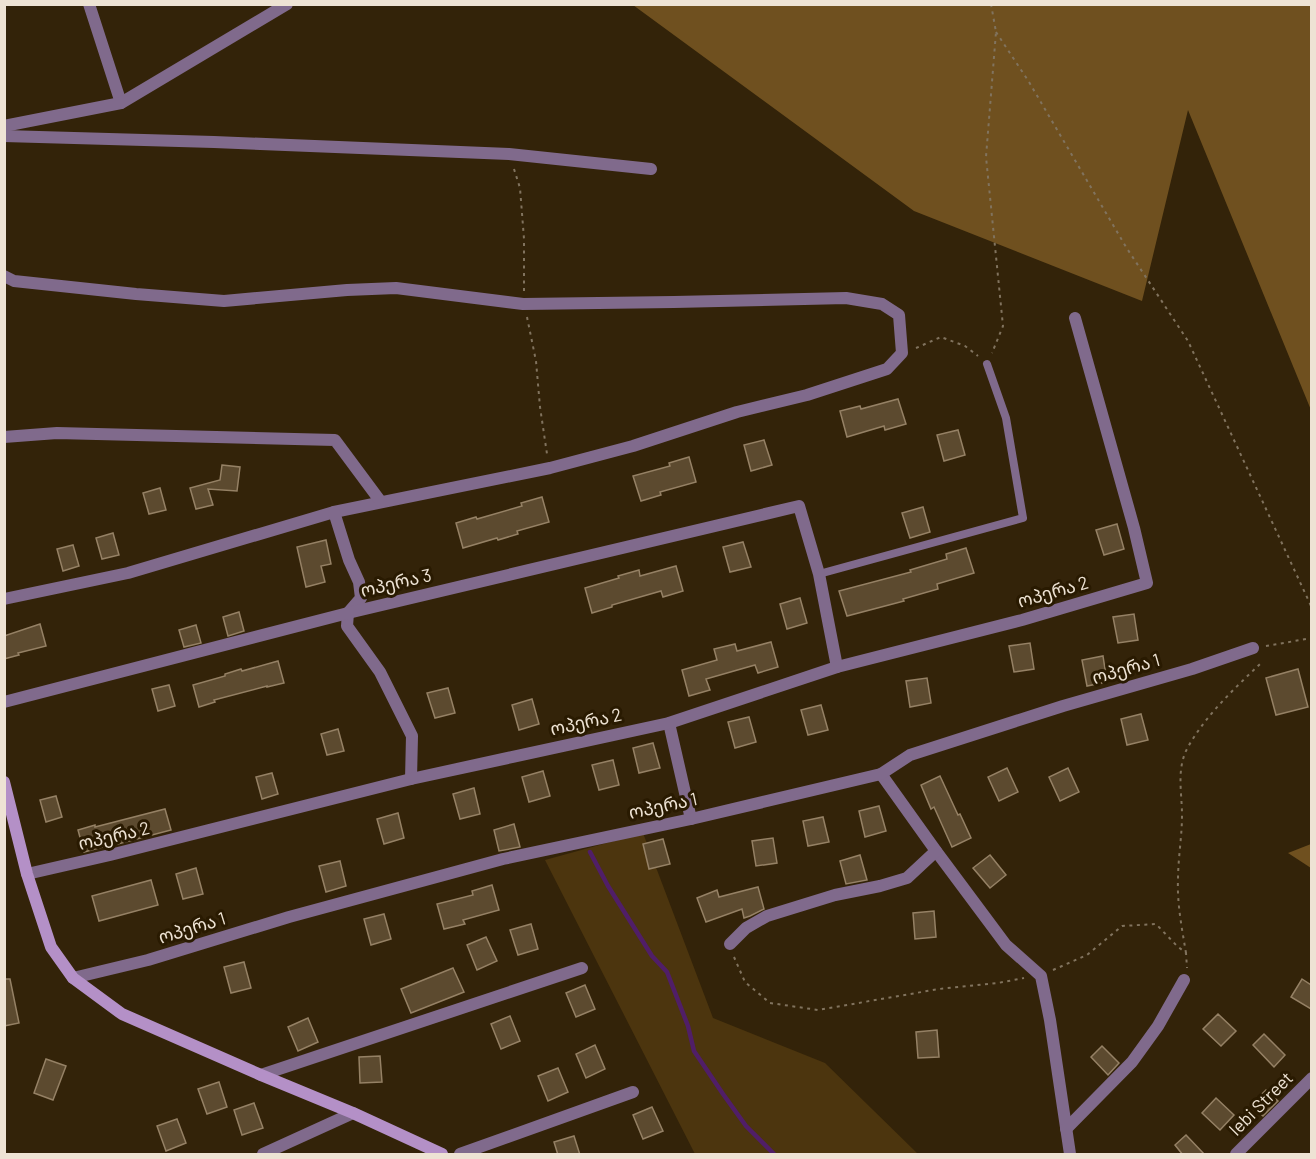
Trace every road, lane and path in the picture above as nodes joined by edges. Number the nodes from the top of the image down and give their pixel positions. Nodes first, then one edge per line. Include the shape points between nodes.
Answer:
1 (88, 4) edge
2 (287, 4) edge
3 (991, 4) edge
4 (996, 32) junction
5 (121, 103) junction
6 (4, 126) edge
7 (4, 136) edge
8 (651, 169) dead end
9 (4, 276) edge
10 (1075, 318) dead end
11 (902, 353) junction
12 (987, 364) junction
13 (4, 437) edge
14 (381, 502) junction
15 (334, 512) junction
16 (819, 574) junction
17 (4, 599) edge
18 (1311, 608) edge
19 (348, 613) junction
20 (1311, 638) edge
21 (1253, 648) junction
22 (837, 668) junction
23 (4, 702) edge
24 (669, 723) junction
25 (881, 774) junction
26 (411, 779) junction
27 (4, 782) edge
28 (691, 819) junction
29 (936, 851) junction
30 (27, 874) junction
31 (730, 944) joint
32 (1186, 953) junction
33 (582, 968) dead end
34 (1041, 976) junction
35 (74, 978) junction
36 (1184, 980) joint
37 (261, 1075) junction
38 (1311, 1078) edge
39 (633, 1092) dead end
40 (353, 1113) junction
41 (1066, 1129) junction
42 (263, 1155) edge
43 (442, 1155) edge
44 (460, 1155) edge
45 (1070, 1155) edge
46 (1236, 1155) edge

1 - 5 street
2 - 5 street
3 - 4 path
4 - 12 path via 986,157 1002,326
4 - 18 path via 1126,247 1188,341
5 - 6 street
7 - 8 street via 509,154
9 - 11 street via 14,281 224,301 396,288 523,304 846,298 882,304 899,315
10 - 22 street, ოპერა 2 via 1147,584
11 - 12 path via 942,337 965,346
11 - 14 street via 887,369 633,446 550,468
12 - 16 lane via 1006,418 1023,519
13 - 14 street via 57,433 335,440
14 - 15 street
15 - 17 street via 128,573
15 - 19 street via 359,582 361,598
16 - 19 street, ოპერა 3 via 799,506
16 - 22 street
19 - 23 street, ოპერა 3
19 - 26 street via 346,626 380,672 412,736
20 - 21 path
21 - 25 street, ოპერა 1 via 910,755
21 - 32 path via 1260,664 1207,719 1186,749 1181,774 1178,882
22 - 24 street, ოპერა 2
24 - 26 street, ოპერა 2
24 - 28 street
25 - 28 street, ოპერა 1
25 - 29 street
26 - 30 street, ოპერა 2
27 - 30 street
28 - 35 street, ოპერა 1 via 503,859
29 - 31 street via 907,878 767,916 746,928
29 - 34 street via 1006,945
30 - 35 street via 51,947
31 - 34 path via 745,982 770,1004 818,1010
32 - 34 path via 1156,924 1122,926 1087,955
32 - 36 path
33 - 37 street
34 - 41 street
35 - 37 street via 122,1014
36 - 41 street via 1132,1062
37 - 40 street
38 - 46 street, Iebi Street
39 - 44 street
40 - 42 street
40 - 43 street
41 - 45 street

